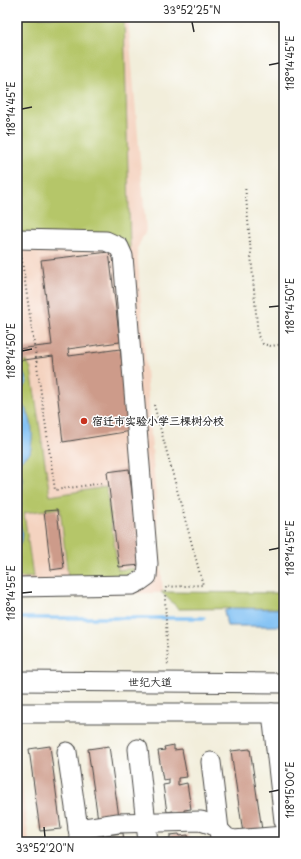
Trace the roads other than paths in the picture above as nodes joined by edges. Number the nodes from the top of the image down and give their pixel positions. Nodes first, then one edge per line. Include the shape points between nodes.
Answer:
1 (18, 239) edge
2 (17, 587) edge
3 (17, 681) edge
4 (284, 683) edge
5 (17, 713) edge
6 (278, 713) edge
7 (138, 749) dead end
8 (68, 752) dead end
9 (211, 762) dead end
10 (284, 821) edge
11 (146, 823) junction
12 (79, 835) edge
13 (220, 836) edge
14 (284, 836) edge
15 (148, 842) edge

1 - 2 street via 106,241 118,246 123,256 148,564 147,576 132,585
3 - 4 street, 世纪大道
5 - 6 street
6 - 10 street
7 - 11 street
8 - 12 street
9 - 13 street
11 - 12 street via 118,824
11 - 13 street via 201,821 213,826
11 - 15 street
13 - 14 street via 234,840

